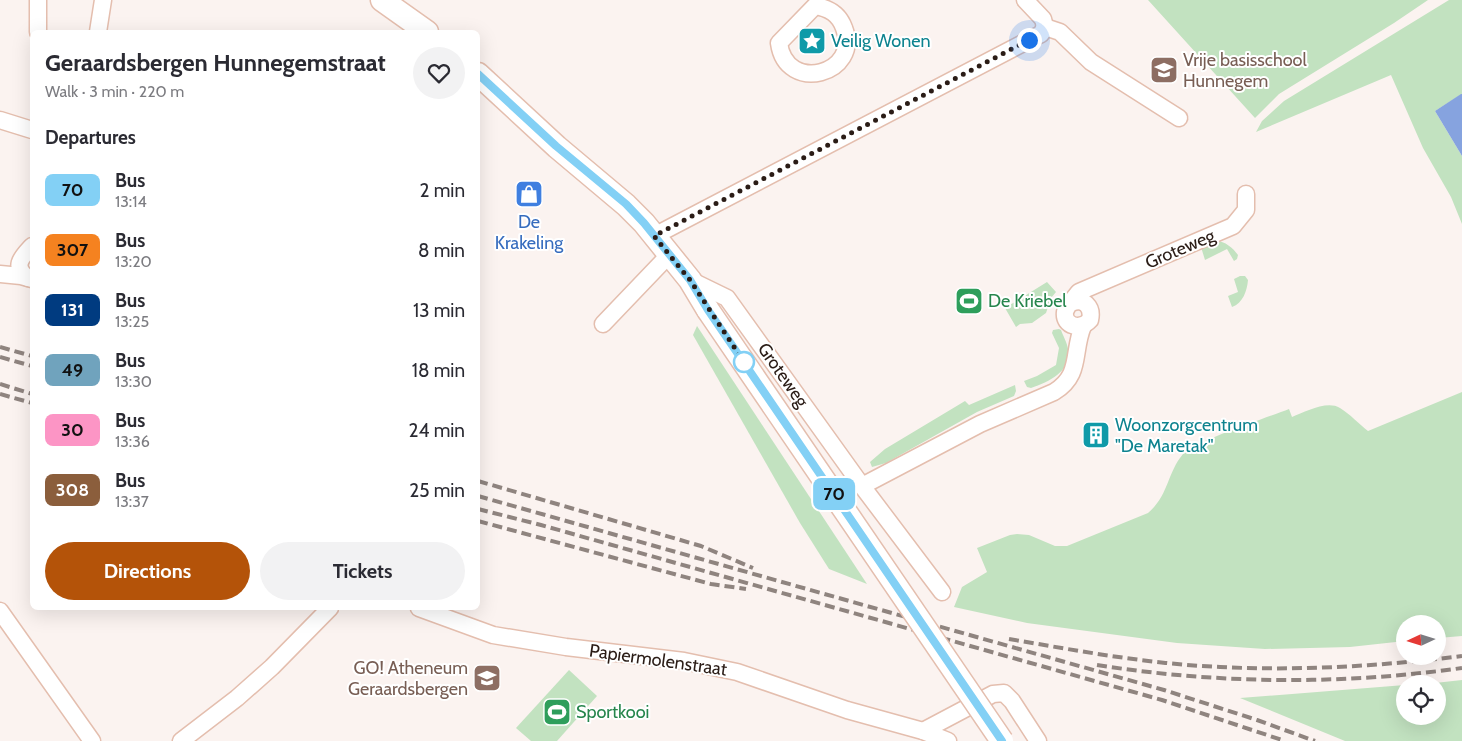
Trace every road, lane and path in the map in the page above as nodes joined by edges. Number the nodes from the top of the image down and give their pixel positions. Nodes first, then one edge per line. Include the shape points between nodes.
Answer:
1 (38, 0) edge
2 (103, 0) edge
3 (382, 0) edge
4 (1025, 0) edge
5 (815, 3) edge
6 (1045, 26) junction
7 (38, 30) edge
8 (98, 30) edge
9 (424, 30) edge
10 (480, 76) edge
11 (1179, 118) dead end
12 (0, 120) edge
13 (27, 128) edge
14 (1246, 194) dead end
15 (654, 236) junction
16 (30, 250) edge
17 (669, 255) junction
18 (2, 274) edge
19 (27, 275) edge
20 (690, 280) junction
21 (1093, 285) junction
22 (1071, 303) junction
23 (1089, 308) junction
24 (603, 324) dead end
25 (1077, 325) junction
26 (862, 486) junction
27 (942, 592) dead end
28 (328, 610) edge
29 (425, 610) edge
30 (0, 611) edge
31 (923, 731) junction
32 (92, 741) edge
33 (181, 741) edge
34 (948, 741) edge
35 (1002, 741) edge
36 (1038, 741) edge

1 - 7 street
2 - 8 street
3 - 9 main road
4 - 6 street via 1043,19
5 - 5 street via 779,43 783,58 794,70 806,74 817,74 833,67 843,55 846,44 842,23 827,8
6 - 11 street via 1060,32 1091,62
6 - 15 street via 1041,34
10 - 15 main road, Groteweg via 556,146 626,204
12 - 13 street
14 - 21 street, Groteweg via 1246,210 1233,226
15 - 17 main road, Groteweg
16 - 19 street via 21,258
17 - 20 main road, Groteweg
17 - 24 street
18 - 19 street
20 - 26 street, Groteweg via 727,298
20 - 35 main road, Groteweg, bridge
21 - 22 street, Groteweg via 1079,292
21 - 23 street via 1086,295
22 - 23 street via 1083,302
22 - 25 street via 1066,310 1066,318
23 - 25 street via 1090,320
25 - 26 street via 1077,353 1072,373 1064,386 980,424
26 - 27 street, Groteweg
28 - 33 street via 272,667
29 - 31 street, Papiermolenstraat via 493,634 566,647 684,661 737,672 847,710
30 - 32 street
31 - 34 street
31 - 36 street via 993,694 1004,693

